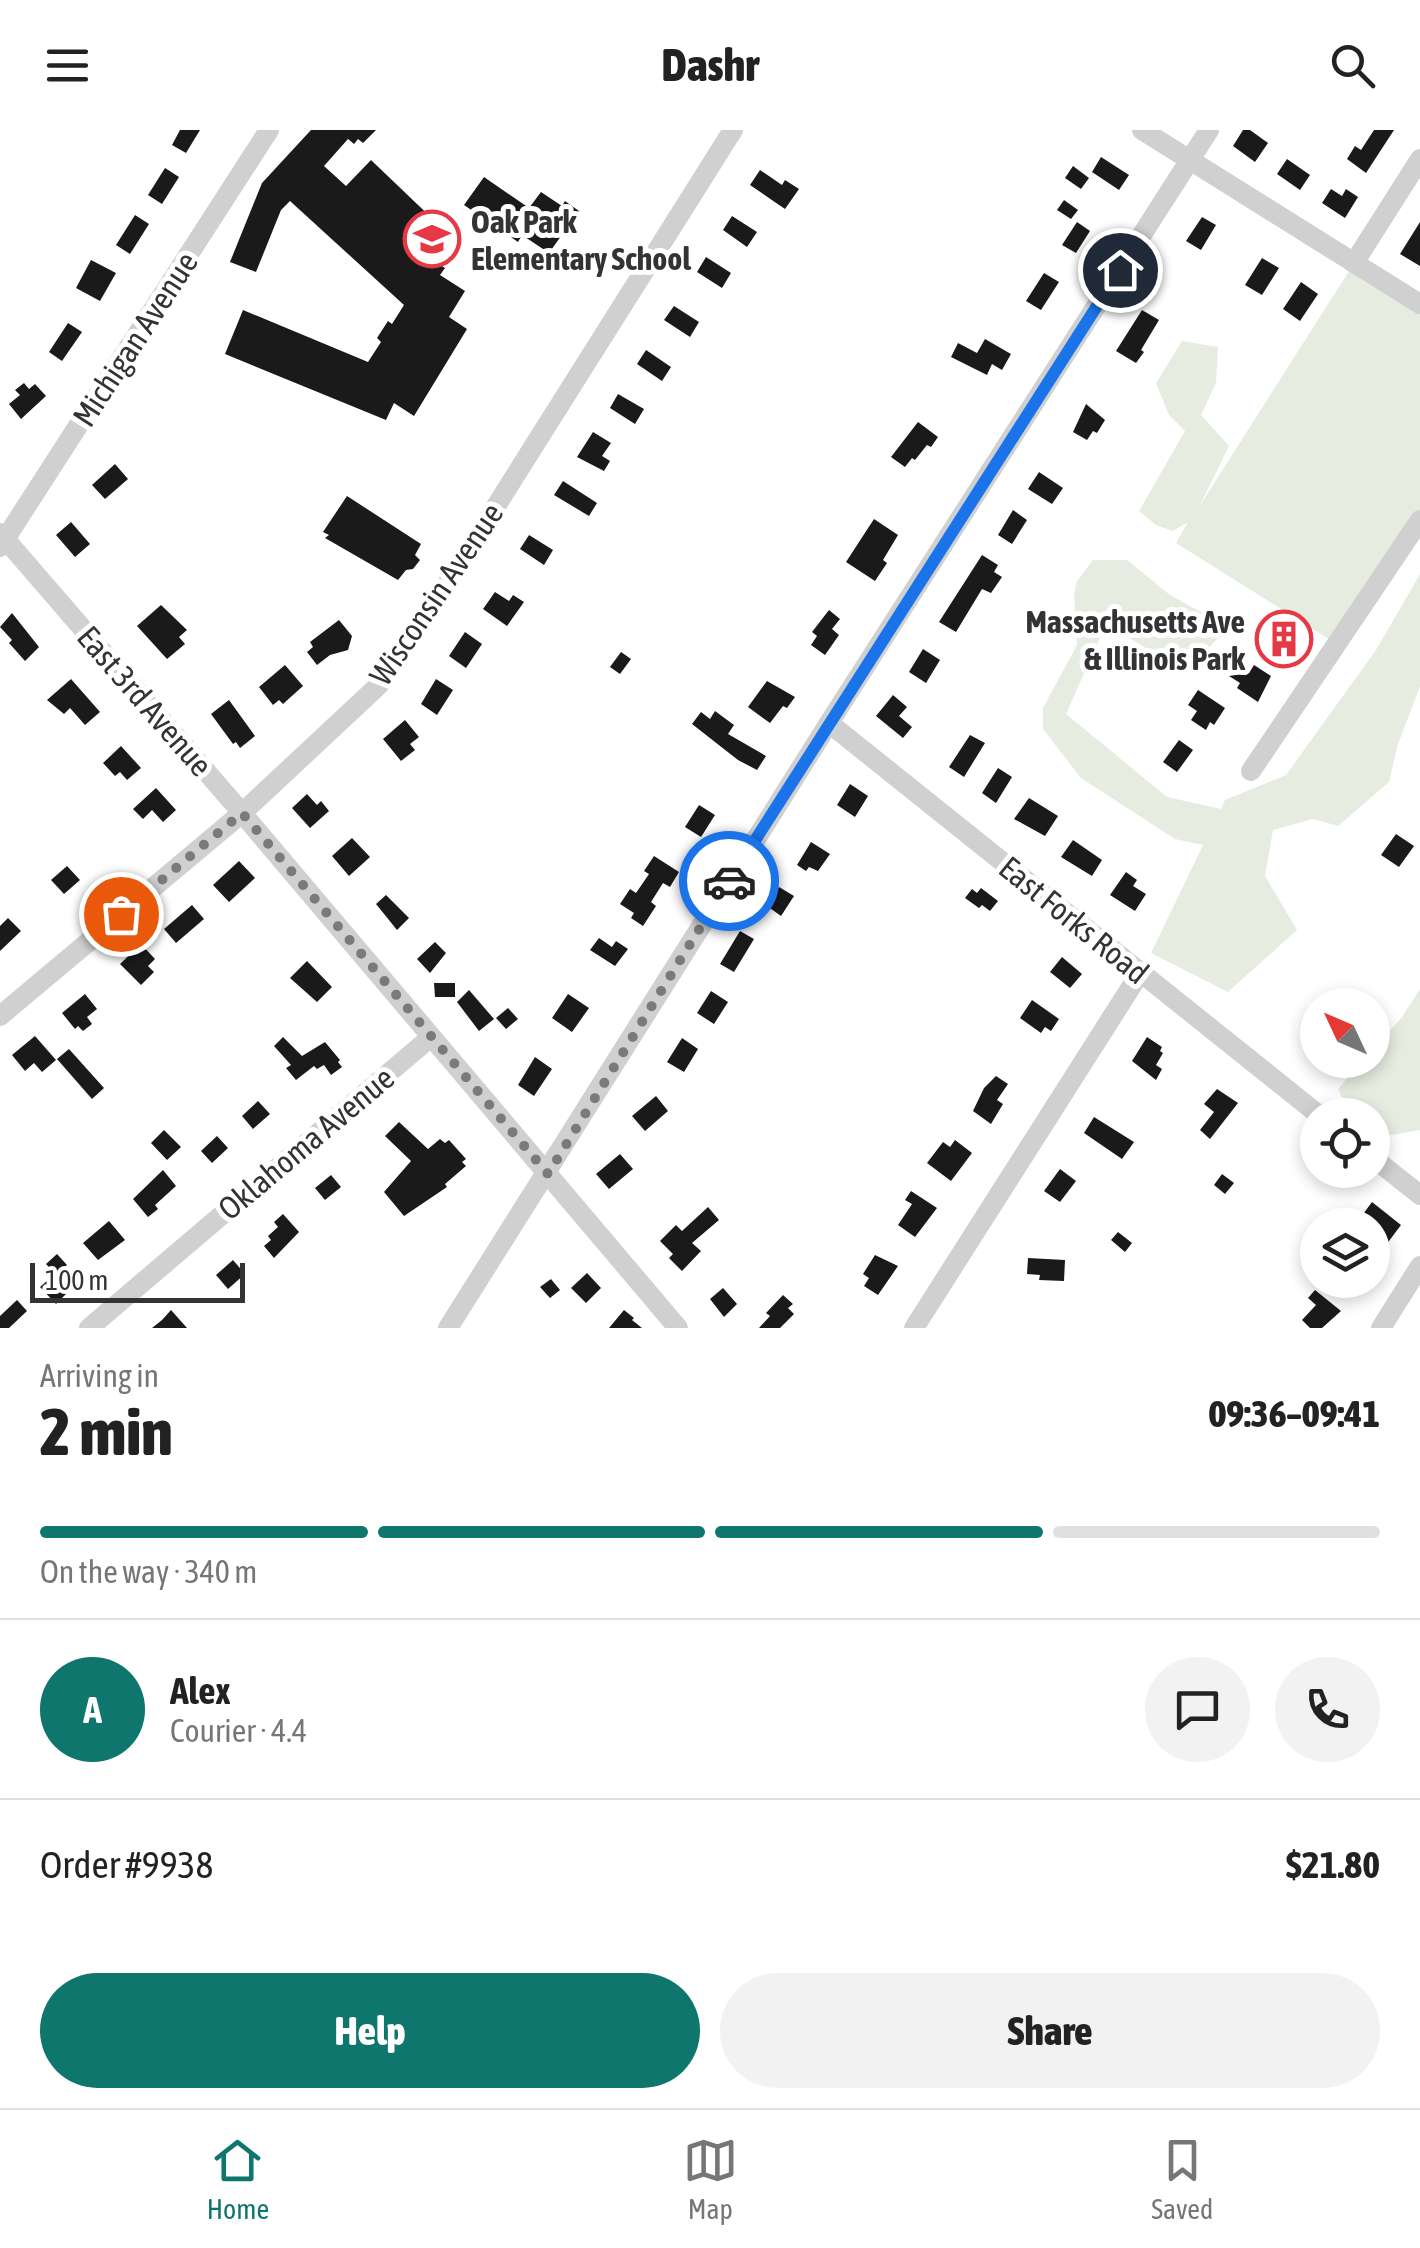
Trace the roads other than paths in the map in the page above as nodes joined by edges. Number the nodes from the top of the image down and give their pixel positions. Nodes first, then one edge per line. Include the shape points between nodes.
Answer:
1 (268, 130) edge
2 (733, 130) edge
3 (1142, 130) edge
4 (1209, 130) edge
5 (1420, 159) edge
6 (1190, 160) junction
7 (1354, 263) junction
8 (1420, 304) edge
9 (1420, 520) edge
10 (2, 539) edge
11 (829, 724) junction
12 (1251, 771) dead end
13 (242, 813) junction
14 (1140, 974) junction
15 (0, 1016) edge
16 (431, 1036) junction
17 (1300, 1099) edge
18 (1390, 1171) edge
19 (548, 1174) junction
20 (1420, 1194) edge
21 (1420, 1266) edge
22 (88, 1328) edge
23 (448, 1328) edge
24 (678, 1328) edge
25 (914, 1328) edge
26 (1381, 1328) edge

1 - 10 street, Michigan Avenue
2 - 13 street, Wisconsin Avenue via 410,642 379,685
3 - 6 street
4 - 6 street
5 - 7 street
6 - 7 street
6 - 11 street
7 - 8 street
9 - 12 street
10 - 13 street, East 3rd Avenue
11 - 14 street, East Forks Road
11 - 19 street
13 - 15 street, Wisconsin Avenue
13 - 16 street, East 3rd Avenue
14 - 17 street, East Forks Road
14 - 25 street
16 - 19 street, East 3rd Avenue
16 - 22 street, Oklahoma Avenue
18 - 20 street
19 - 23 street
19 - 24 street, East 3rd Avenue
21 - 26 street

